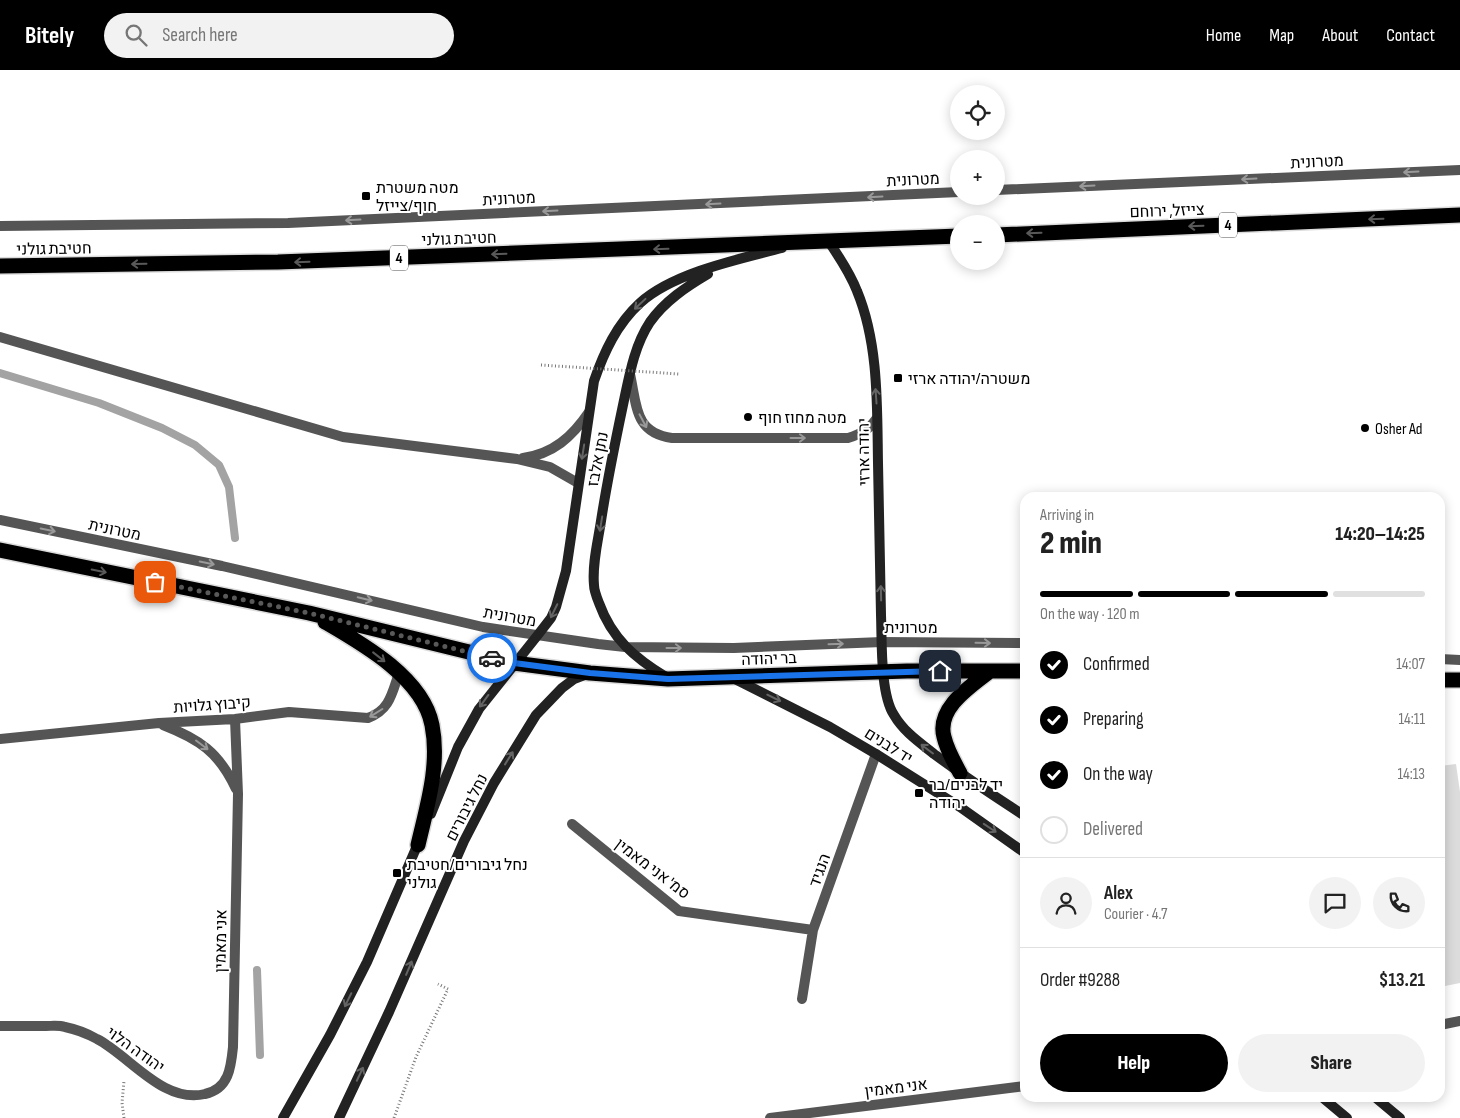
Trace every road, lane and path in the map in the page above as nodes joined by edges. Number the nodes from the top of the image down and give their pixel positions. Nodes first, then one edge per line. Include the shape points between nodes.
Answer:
1 (1460, 170) edge
2 (1005, 190) edge
3 (950, 192) edge
4 (1460, 215) edge
5 (0, 226) edge
6 (1005, 235) edge
7 (950, 236) edge
8 (829, 242) junction
9 (798, 244) junction
10 (730, 261) junction
11 (0, 266) edge
12 (0, 338) edge
13 (541, 365) dead end
14 (630, 374) junction
15 (679, 374) dead end
16 (589, 412) junction
17 (877, 418) junction
18 (517, 459) junction
19 (578, 482) junction
20 (0, 520) edge
21 (0, 550) edge
22 (309, 613) junction
23 (537, 636) junction
24 (882, 642) junction
25 (1020, 643) edge
26 (625, 647) junction
27 (1445, 659) edge
28 (1460, 660) edge
29 (514, 663) junction
30 (990, 671) junction
31 (884, 672) junction
32 (1020, 672) edge
33 (398, 673) junction
34 (590, 673) junction
35 (730, 676) junction
36 (668, 679) junction
37 (1445, 680) edge
38 (1460, 680) edge
39 (235, 719) junction
40 (159, 723) junction
41 (0, 739) edge
42 (876, 754) junction
43 (960, 773) junction
44 (238, 794) junction
45 (1020, 813) edge
46 (572, 824) dead end
47 (418, 845) junction
48 (1020, 849) edge
49 (814, 930) junction
50 (438, 984) dead end
51 (802, 999) dead end
52 (1460, 1021) edge
53 (1445, 1023) edge
54 (0, 1026) edge
55 (126, 1060) junction
56 (222, 1086) joint
57 (1020, 1087) edge
58 (1328, 1102) edge
59 (1381, 1102) edge
60 (124, 1118) edge
61 (283, 1118) edge
62 (339, 1118) edge
63 (394, 1118) edge
64 (770, 1118) edge
65 (1346, 1118) edge
66 (1400, 1118) edge

1 -> 2 street, מטרונית
3 -> 5 street, מטרונית via 288,223
4 -> 6 highway, צייזל, ירוחם / 4
7 - 8 highway, 4
8 - 9 highway, חטיבת גולני / 4
17 -> 8 main road, יהודה ארזי via 873,357 867,326 847,268
9 - 10 main road, נתן אלבז
9 -> 11 highway, חטיבת גולני / 4 via 278,262
10 - 14 main road, נתן אלבז via 688,286 662,308 639,342
10 -> 16 main road, נתן אלבז via 672,282 640,303 614,336 603,357 594,381
12 - 18 street via 343,436
13 - 15 path, bridge
14 -> 17 street via 640,419 644,426 660,436 848,438 866,431
14 -> 26 main road, נתן אלבז via 608,476 594,585 605,616
16 - 18 street via 578,428 554,449
16 -> 19 main road, נתן אלבז
24 -> 17 main road, יהודה ארזי
18 - 19 street via 550,467
19 -> 23 main road, נתן אלבז via 560,595 550,618
20 -> 23 street, מטרונית via 222,566 483,627
21 -> 22 highway
22 - 29 highway
22 -> 33 highway via 350,637
23 - 26 street, מטרונית
23 - 29 main road, נתן אלבז
24 -> 25 street, מטרונית
26 -> 24 street, מטרונית via 734,648
24 - 31 main road, יהודה ארזי
26 - 36 main road, נתן אלבז
27 - 28 street
29 - 34 highway, בר יהודה
29 -> 47 main road, נחל גיבורים via 478,709 458,747
30 - 31 highway, בר יהודה
30 - 32 highway, בר יהודה
30 - 43 highway via 959,697 946,712 943,722 943,737
31 - 35 highway, בר יהודה
43 -> 31 main road, יד לבנים via 902,727 892,713
33 -> 39 street, קיבוץ גלויות via 387,704 378,714 368,718 288,712
33 - 47 highway via 418,693 432,723 434,740 432,786
34 - 36 highway, בר יהודה
62 -> 34 main road, נחל גיבורים via 390,1012 464,841 494,783 536,715 562,688
35 - 36 highway, בר יהודה
35 -> 42 main road, יד לבנים
37 - 38 highway
39 - 40 street, קיבוץ גלויות
39 - 44 street, אני מאמין
40 - 41 street, קיבוץ גלויות
40 -> 44 street via 202,744 222,765
42 -> 48 main road, יד לבנים
42 - 49 street, הנגיד
43 - 45 main road, יד לבנים
44 - 56 street, אני מאמין via 233,1047 230,1071
46 - 49 street, סמ' אני מאמין via 679,911
47 -> 61 main road, נחל גיבורים via 359,978
49 - 51 street, הנגיד
50 - 63 path via 448,989 416,1057
52 - 53 street
54 - 55 street, יהודה הלוי via 64,1026 97,1039
55 - 56 street, יהודה הלוי via 156,1083 194,1097
55 - 60 path via 122,1103
57 - 64 street, אני מאמין
58 - 65 main road
59 - 66 main road

